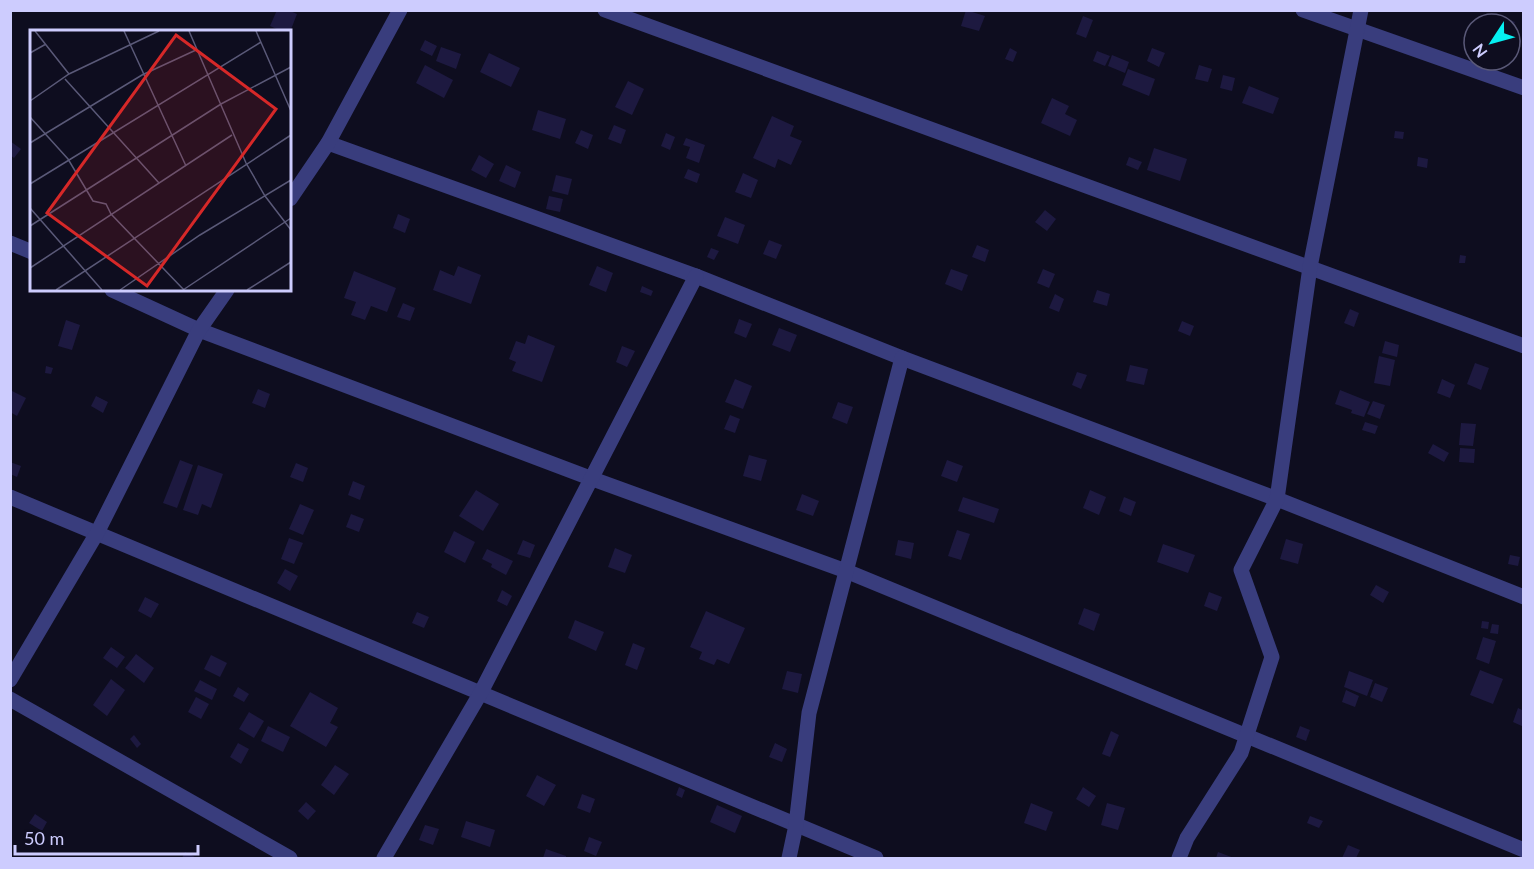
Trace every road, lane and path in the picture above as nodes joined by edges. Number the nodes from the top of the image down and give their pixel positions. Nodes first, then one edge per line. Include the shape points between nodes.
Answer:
1 (400, 10) edge
2 (605, 10) edge
3 (1303, 10) edge
4 (1361, 10) edge
5 (1358, 29) junction
6 (1524, 88) edge
7 (328, 143) junction
8 (291, 198) edge
9 (10, 243) edge
10 (30, 251) edge
11 (1310, 267) junction
12 (696, 276) junction
13 (114, 291) edge
14 (226, 291) edge
15 (199, 330) junction
16 (1524, 346) edge
17 (902, 358) junction
18 (590, 478) junction
19 (10, 497) edge
20 (1277, 499) junction
21 (97, 533) junction
22 (846, 571) junction
23 (1524, 597) edge
24 (10, 680) edge
25 (480, 694) junction
26 (10, 699) edge
27 (1248, 736) junction
28 (796, 825) junction
29 (1524, 850) edge
30 (290, 858) edge
31 (384, 858) edge
32 (789, 858) edge
33 (876, 858) edge
34 (1179, 858) edge

1 - 7 street
2 - 11 street
3 - 5 street
4 - 5 street
5 - 6 street
5 - 11 street
7 - 8 street
7 - 12 street
9 - 10 street
11 - 16 street
11 - 20 street
12 - 17 street
12 - 18 street
13 - 15 street
14 - 15 street
15 - 18 street
15 - 21 street
17 - 20 street
17 - 22 street
18 - 22 street
18 - 25 street
19 - 21 street
20 - 23 street
20 - 27 street via 1241,570 1272,657
21 - 24 street
21 - 25 street
22 - 27 street
22 - 28 street via 809,713
25 - 28 street
25 - 31 street
26 - 30 street
27 - 29 street
27 - 34 street
28 - 32 street
28 - 33 street

